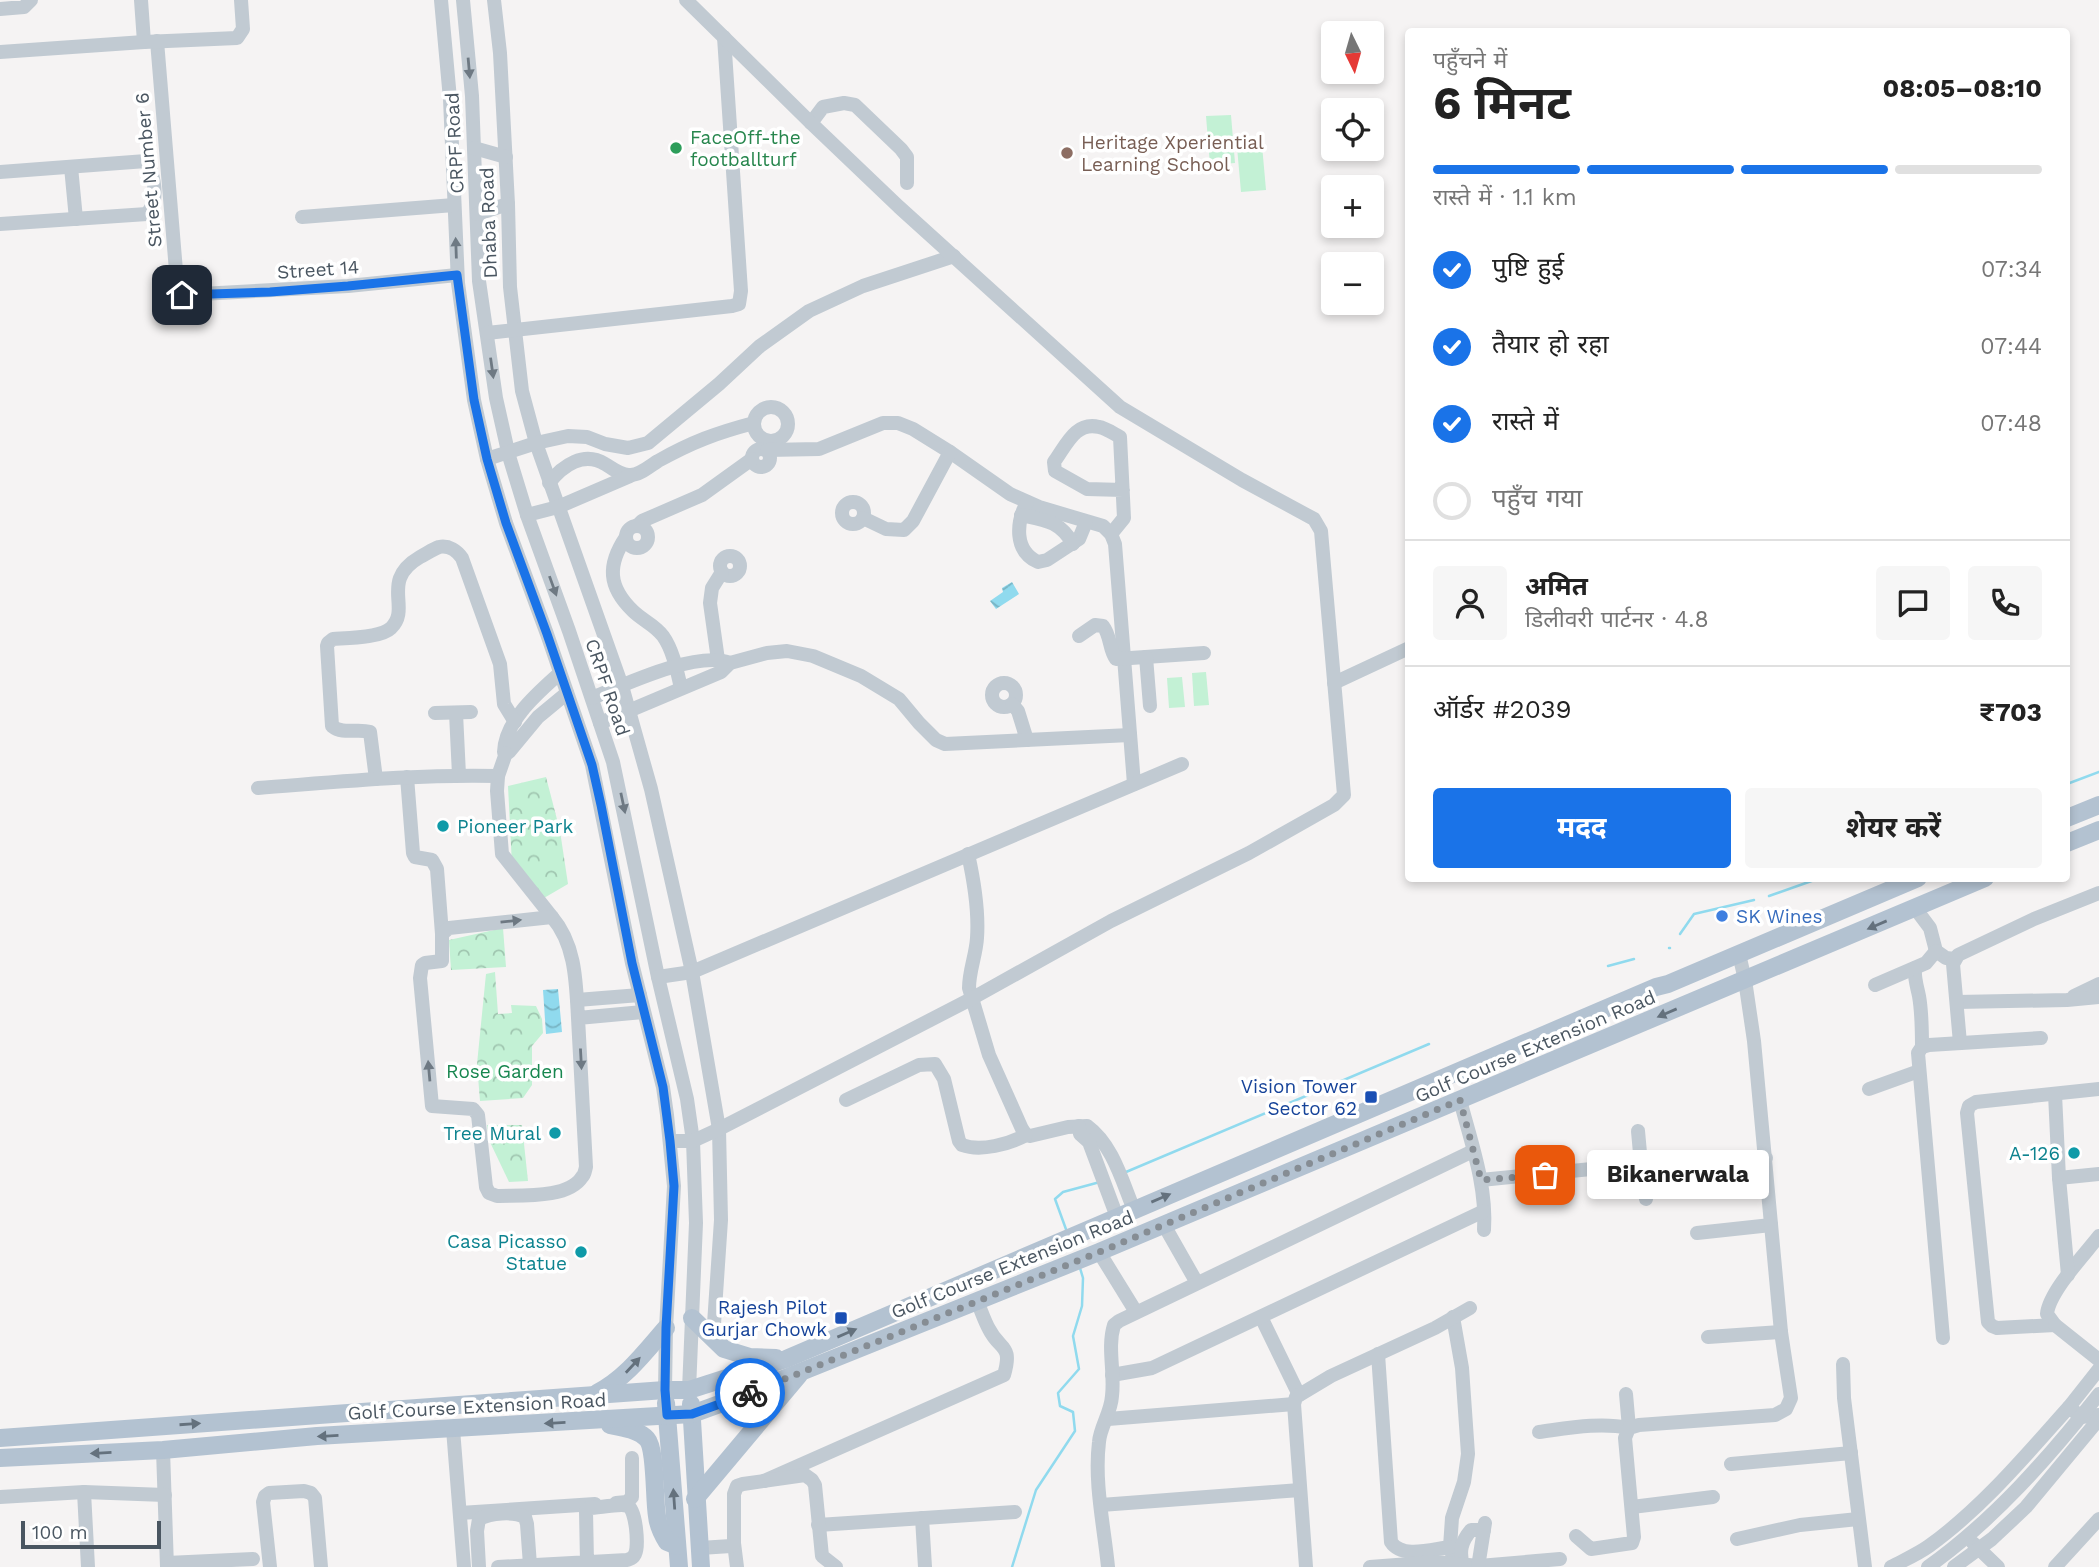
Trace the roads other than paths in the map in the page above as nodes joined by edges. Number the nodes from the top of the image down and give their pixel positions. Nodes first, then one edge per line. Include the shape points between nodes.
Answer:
1 (31, 0) edge
2 (141, 0) edge
3 (241, 0) edge
4 (441, 0) edge
5 (463, 0) edge
6 (494, 0) edge
7 (687, 0) edge
8 (0, 9) edge
9 (724, 37) junction
10 (151, 41) junction
11 (0, 52) edge
12 (811, 124) junction
13 (474, 148) junction
14 (506, 157) junction
15 (71, 167) junction
16 (0, 172) edge
17 (907, 183) dead end
18 (508, 204) junction
19 (454, 205) junction
20 (477, 214) junction
21 (302, 217) dead end
22 (76, 219) junction
23 (0, 224) edge
24 (954, 256) junction
25 (457, 275) junction
26 (182, 295) joint
27 (514, 329) junction
28 (487, 333) junction
29 (754, 423) dead end
30 (536, 443) junction
31 (508, 451) junction
32 (950, 452) junction
33 (487, 459) junction
34 (630, 476) junction
35 (549, 483) junction
36 (1123, 490) junction
37 (558, 507) junction
38 (1024, 509) junction
39 (863, 518) dead end
40 (529, 521) junction
41 (1086, 522) junction
42 (637, 526) junction
43 (1111, 534) junction
44 (511, 535) junction
45 (626, 537) junction
46 (1073, 544) junction
47 (722, 572) dead end
48 (1079, 636) dead end
49 (1405, 650) edge
50 (1204, 653) dead end
51 (1146, 657) junction
52 (1124, 659) junction
53 (724, 662) junction
54 (675, 667) junction
55 (560, 673) junction
56 (1334, 683) junction
57 (622, 686) junction
58 (681, 688) junction
59 (567, 694) junction
60 (531, 698) junction
61 (592, 698) junction
62 (1012, 704) dead end
63 (1150, 706) dead end
64 (629, 710) junction
65 (544, 712) junction
66 (435, 713) dead end
67 (515, 722) junction
68 (600, 723) junction
69 (1130, 736) junction
70 (1027, 740) junction
71 (506, 753) junction
72 (1182, 764) dead end
73 (460, 775) junction
74 (498, 775) junction
75 (407, 777) junction
76 (376, 779) junction
77 (1133, 784) junction
78 (258, 788) dead end
79 (2099, 805) edge
80 (2070, 817) edge
81 (2099, 830) edge
82 (2070, 842) edge
83 (968, 854) junction
84 (1909, 882) edge
85 (1976, 882) edge
86 (2099, 893) edge
87 (1915, 908) junction
88 (552, 917) junction
89 (442, 934) junction
90 (1936, 951) junction
91 (1739, 954) junction
92 (1955, 959) junction
93 (1915, 968) junction
94 (692, 972) junction
95 (658, 977) junction
96 (1745, 980) junction
97 (2099, 984) edge
98 (1875, 985) dead end
99 (640, 995) junction
100 (2099, 998) edge
101 (971, 999) junction
102 (577, 1000) junction
103 (2067, 1000) junction
104 (1957, 1002) junction
105 (643, 1012) junction
106 (578, 1018) junction
107 (2041, 1038) dead end
108 (1959, 1043) junction
109 (1922, 1047) junction
110 (1919, 1071) junction
111 (1869, 1089) dead end
112 (2099, 1089) edge
113 (2055, 1094) junction
114 (846, 1100) dead end
115 (1460, 1100) junction
116 (719, 1129) junction
117 (1638, 1131) dead end
118 (1027, 1135) junction
119 (670, 1141) junction
120 (693, 1141) junction
121 (1473, 1151) junction
122 (1766, 1157) junction
123 (1695, 1163) dead end
124 (1642, 1164) junction
125 (2099, 1174) edge
126 (2059, 1178) junction
127 (1481, 1180) junction
128 (1646, 1199) dead end
129 (1484, 1211) junction
130 (1126, 1213) junction
131 (1164, 1225) junction
132 (1771, 1225) junction
133 (1484, 1230) dead end
134 (1697, 1233) dead end
135 (2099, 1236) edge
136 (1092, 1255) junction
137 (2068, 1275) junction
138 (1197, 1283) junction
139 (927, 1299) junction
140 (977, 1301) junction
141 (1470, 1308) dead end
142 (1136, 1312) junction
143 (1261, 1317) junction
144 (1453, 1317) junction
145 (692, 1318) junction
146 (936, 1318) junction
147 (2055, 1325) junction
148 (666, 1328) junction
149 (1781, 1332) junction
150 (1708, 1337) dead end
151 (1943, 1338) dead end
152 (713, 1339) junction
153 (1378, 1354) junction
154 (786, 1359) junction
155 (2099, 1360) edge
156 (1843, 1364) dead end
157 (2099, 1370) edge
158 (801, 1372) junction
159 (1112, 1375) junction
160 (665, 1390) junction
161 (689, 1390) junction
162 (1626, 1394) dead end
163 (2099, 1394) edge
164 (594, 1395) junction
165 (1296, 1399) junction
166 (2075, 1412) junction
167 (692, 1414) junction
168 (667, 1415) junction
169 (2099, 1417) edge
170 (1108, 1419) junction
171 (602, 1420) junction
172 (1629, 1428) junction
173 (453, 1429) junction
174 (1539, 1432) dead end
175 (0, 1438) edge
176 (163, 1450) junction
177 (1851, 1452) junction
178 (0, 1458) edge
179 (632, 1458) dead end
180 (1731, 1464) dead end
181 (765, 1481) junction
182 (1300, 1490) junction
183 (84, 1492) junction
184 (165, 1495) junction
185 (0, 1496) edge
186 (1713, 1497) dead end
187 (695, 1499) junction
188 (1101, 1505) junction
189 (1632, 1507) junction
190 (460, 1513) junction
191 (1015, 1513) dead end
192 (922, 1518) junction
193 (1858, 1518) junction
194 (2099, 1519) edge
195 (1956, 1524) junction
196 (818, 1525) junction
197 (1485, 1525) dead end
198 (1576, 1536) dead end
199 (1967, 1538) junction
200 (1737, 1539) dead end
201 (734, 1543) junction
202 (677, 1546) junction
203 (1450, 1547) junction
204 (700, 1548) junction
205 (1979, 1549) junction
206 (253, 1559) dead end
207 (1560, 1559) dead end
208 (587, 1562) junction
209 (167, 1565) edge
210 (530, 1565) junction
211 (1466, 1566) edge
212 (88, 1567) edge
213 (270, 1567) edge
214 (321, 1567) edge
215 (464, 1567) edge
216 (479, 1567) edge
217 (498, 1567) edge
218 (606, 1567) edge
219 (633, 1567) edge
220 (679, 1567) edge
221 (701, 1567) edge
222 (737, 1567) edge
223 (836, 1567) edge
224 (925, 1567) edge
225 (1108, 1567) edge
226 (1306, 1567) edge
227 (1370, 1567) edge
228 (1865, 1567) edge
229 (1891, 1567) edge
230 (1928, 1567) edge
231 (1954, 1567) edge
232 (1998, 1567) edge
233 (2055, 1567) edge

1 - 8 street via 24,7
2 - 10 street, Street Number 6
3 - 10 street via 243,29 237,38
4 - 19 street
5 -> 13 street, CRPF Road
6 - 14 street, Dhaba Road
7 - 9 street
9 - 12 street
9 - 27 street via 739,304
10 - 11 street
10 - 26 street, Street Number 6 via 177,283
12 - 17 street via 823,107 855,105 907,157
12 - 24 street
13 - 14 street
13 - 20 street, CRPF Road
14 - 18 street, Dhaba Road
15 - 16 street
15 - 22 street
15 - 22 street via 146,161 154,191 147,214
18 - 20 street
18 - 27 street, Dhaba Road
19 - 21 street
25 -> 19 street
20 - 28 street, CRPF Road
22 - 23 street
24 - 30 street via 863,286 809,311 760,346 648,443 628,448 568,436
24 - 56 street via 1120,407 1314,519 1321,531
25 - 26 street, Street 14
25 - 33 street
27 - 28 street
27 - 30 street, Dhaba Road via 522,391
28 -> 31 street, CRPF Road
29 - 34 street via 695,441
30 - 31 street
30 - 35 street, Dhaba Road
31 - 33 street
31 - 40 street, CRPF Road
32 - 38 street
32 - 39 street via 904,530 886,529
32 - 42 street via 913,429 890,422 819,450 758,449 752,459 702,495
33 - 44 street
34 - 35 street via 586,458 572,463
34 - 37 street
35 - 37 street, Dhaba Road
36 - 36 street via 1120,438 1100,427 1076,431 1054,463 1055,471 1087,489
36 - 43 street via 1124,518
37 - 40 street
37 - 57 street, Dhaba Road
38 - 41 street
38 - 46 street via 1062,528
38 - 46 street via 1021,550 1029,558 1046,560
40 - 44 street
40 -> 61 street, CRPF Road
41 - 43 street via 1103,526
41 - 46 street
42 - 45 street via 630,528
42 - 45 street via 648,534 645,544 634,547
43 - 52 street
44 - 55 street
45 - 54 street via 613,561 618,592 664,636
47 - 53 street via 712,588 710,603
48 - 52 street via 1095,625 1103,626 1113,655
49 - 56 street
50 - 51 street
51 - 52 street
51 - 63 street
52 - 69 street
53 - 54 street
53 - 58 street via 722,672
53 - 70 street via 800,652 840,666 899,699 936,740 946,744
54 - 57 street
54 - 58 street
55 - 59 street
55 - 60 street
56 - 101 street via 1341,800
57 - 61 street
57 - 64 street, Dhaba Road
58 - 64 street
59 - 65 street
59 - 99 street via 592,765
60 - 65 street
60 - 67 street
61 - 68 street, CRPF Road
62 - 70 street
64 - 68 street
64 - 94 street, Dhaba Road
65 - 71 street
66 - 73 street via 463,713
67 - 71 street via 503,748
67 - 76 street via 504,704 500,664 462,558 451,548 435,549 401,573 398,618 390,630 333,639 327,646 332,726 370,732
68 -> 95 street, CRPF Road via 623,802
69 - 70 street
69 - 77 street
71 - 74 street
72 - 77 street
73 - 74 street
73 - 75 street
74 - 88 street via 502,854
75 - 76 street
75 - 89 street via 413,853 432,860 437,869
76 - 78 street
77 - 83 street
79 - 80 main road
81 - 82 main road
83 - 94 street
83 - 101 street via 977,921 969,979
84 - 91 main road, Golf Course Extension Road
85 - 87 main road, Golf Course Extension Road
86 - 92 street
87 - 90 street via 1930,928
87 -> 96 main road, Golf Course Extension Road
89 -> 88 street via 455,926
88 - 102 street via 567,942
106 -> 89 street via 586,1167 582,1177 558,1192 489,1193 478,1115 473,1109 432,1106 420,978 423,963 442,961
90 - 92 street
90 - 93 street
91 - 96 street
130 -> 91 main road, Golf Course Extension Road
92 - 104 street
93 - 98 street
93 - 109 street
94 - 95 street
94 - 116 street, Dhaba Road
95 - 120 street, CRPF Road
96 -> 115 main road, Golf Course Extension Road
96 - 122 street
97 - 103 street
99 - 102 street
99 - 105 street
100 - 103 street
101 - 116 street
101 - 118 street via 989,1055
102 - 106 street
103 - 104 street
104 - 108 street
105 - 106 street
105 - 119 street via 663,1087
107 - 108 street
108 - 109 street
109 - 110 street
110 - 111 street
110 - 151 street
112 - 113 street
113 - 126 street
113 - 147 street via 1976,1102 1967,1113 1989,1322 1997,1328
114 - 118 street via 919,1065 935,1064 944,1079 962,1145 1005,1144
115 - 121 street
115 - 131 main road, Golf Course Extension Road
116 - 120 street
116 - 152 street, Dhaba Road via 721,1220
117 - 124 street
118 - 130 street via 1079,1126
119 - 120 street
119 - 148 street via 674,1186
120 - 145 street, CRPF Road
121 - 127 street
121 - 138 street
122 - 123 street
122 - 132 street
124 - 127 street
124 - 128 street
125 - 126 street
126 - 137 street
127 - 129 street
129 - 133 street
129 - 143 street
130 - 139 main road, Golf Course Extension Road
131 - 136 main road, Golf Course Extension Road
131 - 138 street
132 - 134 street
132 - 149 street
135 - 137 street
136 - 140 main road, Golf Course Extension Road
136 - 142 street
137 - 147 street via 2047,1308
138 - 142 street
139 - 146 main road
154 -> 139 main road, Golf Course Extension Road
140 - 146 main road, Golf Course Extension Road
140 - 181 street via 990,1331 1007,1351 1004,1375
141 - 144 street
142 - 159 street via 1114,1325
143 - 159 street via 1152,1368
143 - 165 street
144 - 153 street
144 - 203 street via 1468,1454 1452,1518
145 - 152 main road
145 - 161 street, CRPF Road
146 - 158 main road, Golf Course Extension Road
147 - 155 street
148 - 160 street
164 -> 148 main road via 632,1368
149 - 150 street
149 - 172 street via 1791,1398 1786,1409 1775,1415
152 - 154 main road via 724,1349 750,1357
153 - 165 street
153 - 203 street via 1391,1542 1403,1552
154 - 161 main road, Golf Course Extension Road
156 - 177 street
157 - 166 street
158 - 167 main road, Golf Course Extension Road
158 - 187 main road
159 - 170 street
160 - 161 main road, Golf Course Extension Road
160 - 164 main road, Golf Course Extension Road
160 - 168 main road
161 - 167 main road
162 - 172 street
163 - 166 street
175 -> 164 main road, Golf Course Extension Road
165 - 170 street
165 - 182 street
166 - 169 street
166 - 195 street
166 - 199 street via 2001,1506
167 - 168 main road, Golf Course Extension Road
167 - 187 main road
168 - 171 main road, Golf Course Extension Road
202 -> 168 main road
169 - 205 street via 2026,1507
170 - 188 street via 1099,1437
171 -> 173 main road, Golf Course Extension Road
171 - 202 main road via 636,1431 649,1442 660,1530 667,1542
172 - 174 street via 1597,1424
172 - 189 street via 1625,1438
173 -> 176 main road, Golf Course Extension Road
173 - 190 street
176 -> 178 main road, Golf Course Extension Road
176 - 184 street
177 - 180 street
177 - 193 street
179 - 190 street via 634,1493 628,1502
181 - 196 street via 799,1475 812,1480
181 - 201 street via 735,1489
182 - 188 street
182 - 226 street
183 - 184 street
183 - 185 street
183 - 212 street
184 - 209 street
186 - 189 street
187 - 204 main road
188 - 225 street
189 - 198 street via 1632,1543 1591,1549
190 - 215 street
191 - 192 street
192 - 196 street
192 - 224 street
193 - 200 street
193 - 228 street
194 - 233 street
195 - 199 street
195 - 229 street via 1928,1547
196 - 223 street via 822,1556
197 - 211 street via 1471,1530 1463,1540 1460,1556
199 - 205 street
199 - 230 street
201 - 204 street
201 - 222 street
202 - 220 main road
203 - 211 street
204 - 221 main road
205 - 231 street
205 - 232 street
206 - 209 street
207 - 211 street
208 - 208 street via 635,1556 635,1513 631,1508 586,1511
208 - 210 street
210 - 216 street via 527,1524 525,1517 517,1514 479,1519
210 - 217 street
211 - 227 street via 1436,1562
213 - 214 street via 265,1496 304,1491 315,1498
218 - 219 street

